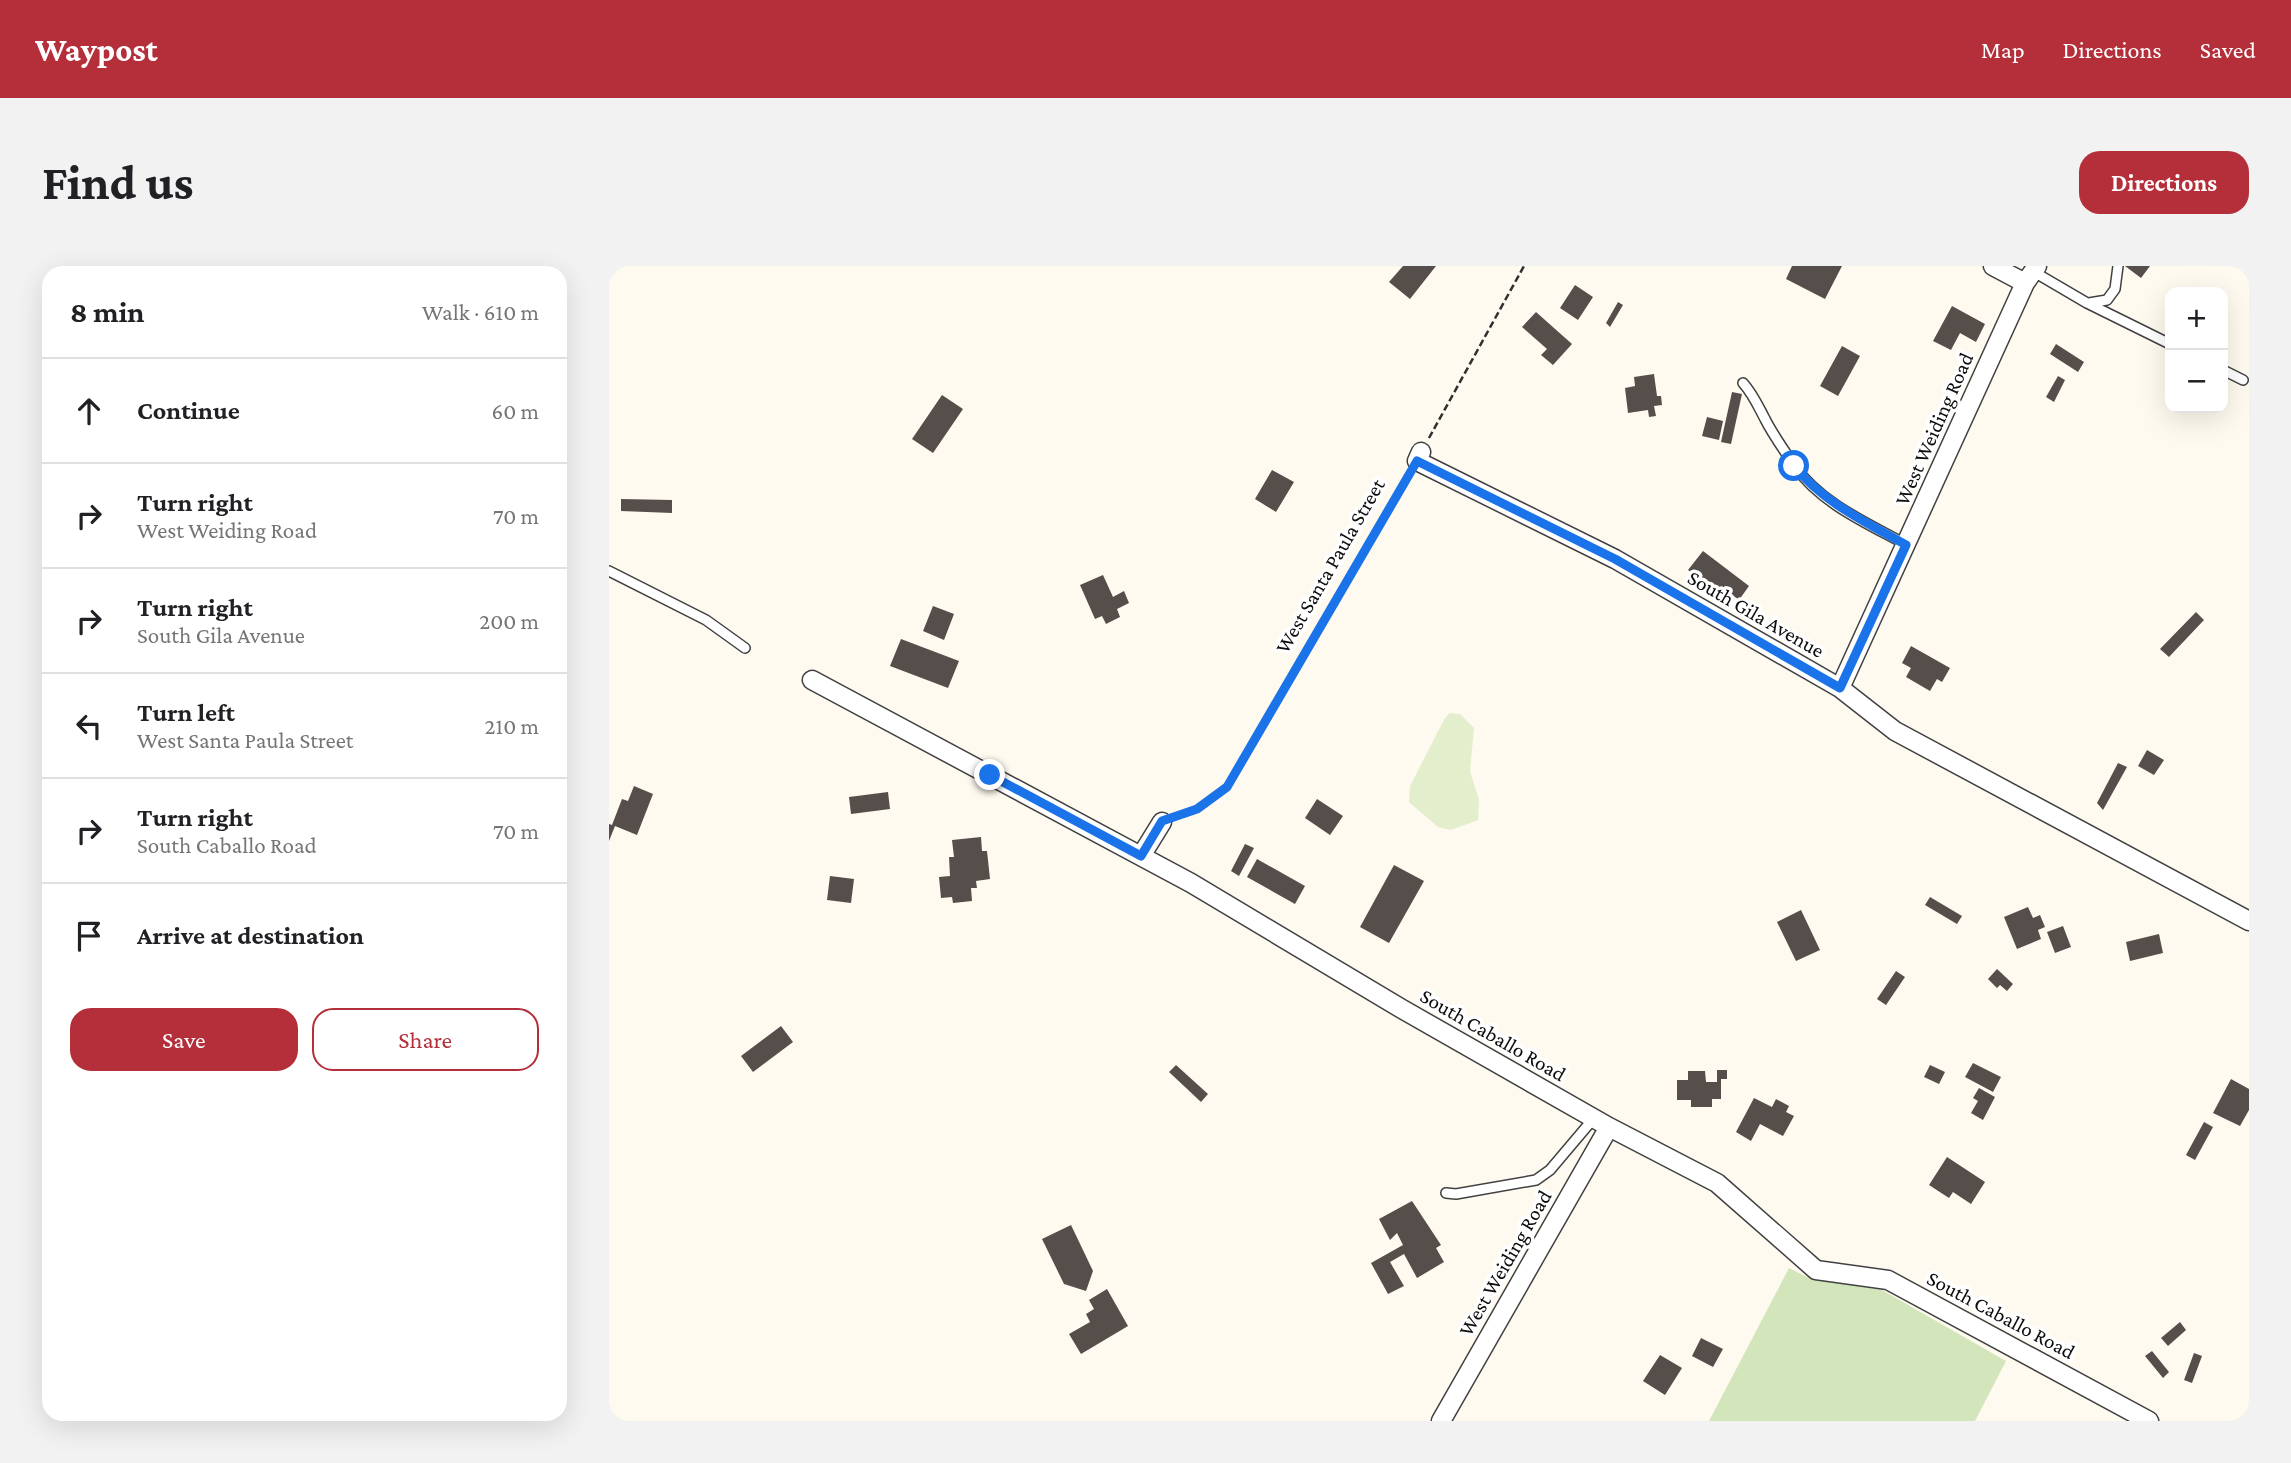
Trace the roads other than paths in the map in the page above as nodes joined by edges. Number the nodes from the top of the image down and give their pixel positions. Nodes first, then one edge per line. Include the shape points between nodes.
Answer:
1 (1993, 266) edge
2 (2118, 266) edge
3 (2032, 274) edge
4 (2087, 303) junction
5 (2165, 342) edge
6 (2228, 372) edge
7 (2243, 380) dead end
8 (1743, 383) dead end
9 (1419, 456) road end
10 (1906, 545) junction
11 (609, 570) edge
12 (745, 648) dead end
13 (812, 680) dead end
14 (1840, 688) junction
15 (1162, 821) road end
16 (1141, 856) junction
17 (2249, 921) edge
18 (1601, 1123) junction
19 (1446, 1194) dead end
20 (1441, 1421) edge
21 (2148, 1421) edge

1 - 3 street
2 - 4 lane via 2115,289 2107,300
3 - 4 lane
3 - 10 street, West Weiding Road
4 - 5 lane
6 - 7 lane
8 - 10 lane via 1808,484
9 - 14 street, South Gila Avenue via 1615,559
10 - 14 street, West Weiding Road
11 - 12 lane via 706,621
13 - 16 street, South Caballo Road
14 - 17 street, South Gila Avenue via 1895,731
15 - 16 street
16 - 18 street, South Caballo Road
18 - 19 lane via 1536,1180
18 - 20 street, West Weiding Road
18 - 21 street, South Caballo Road via 1717,1183 1816,1270 1888,1280

